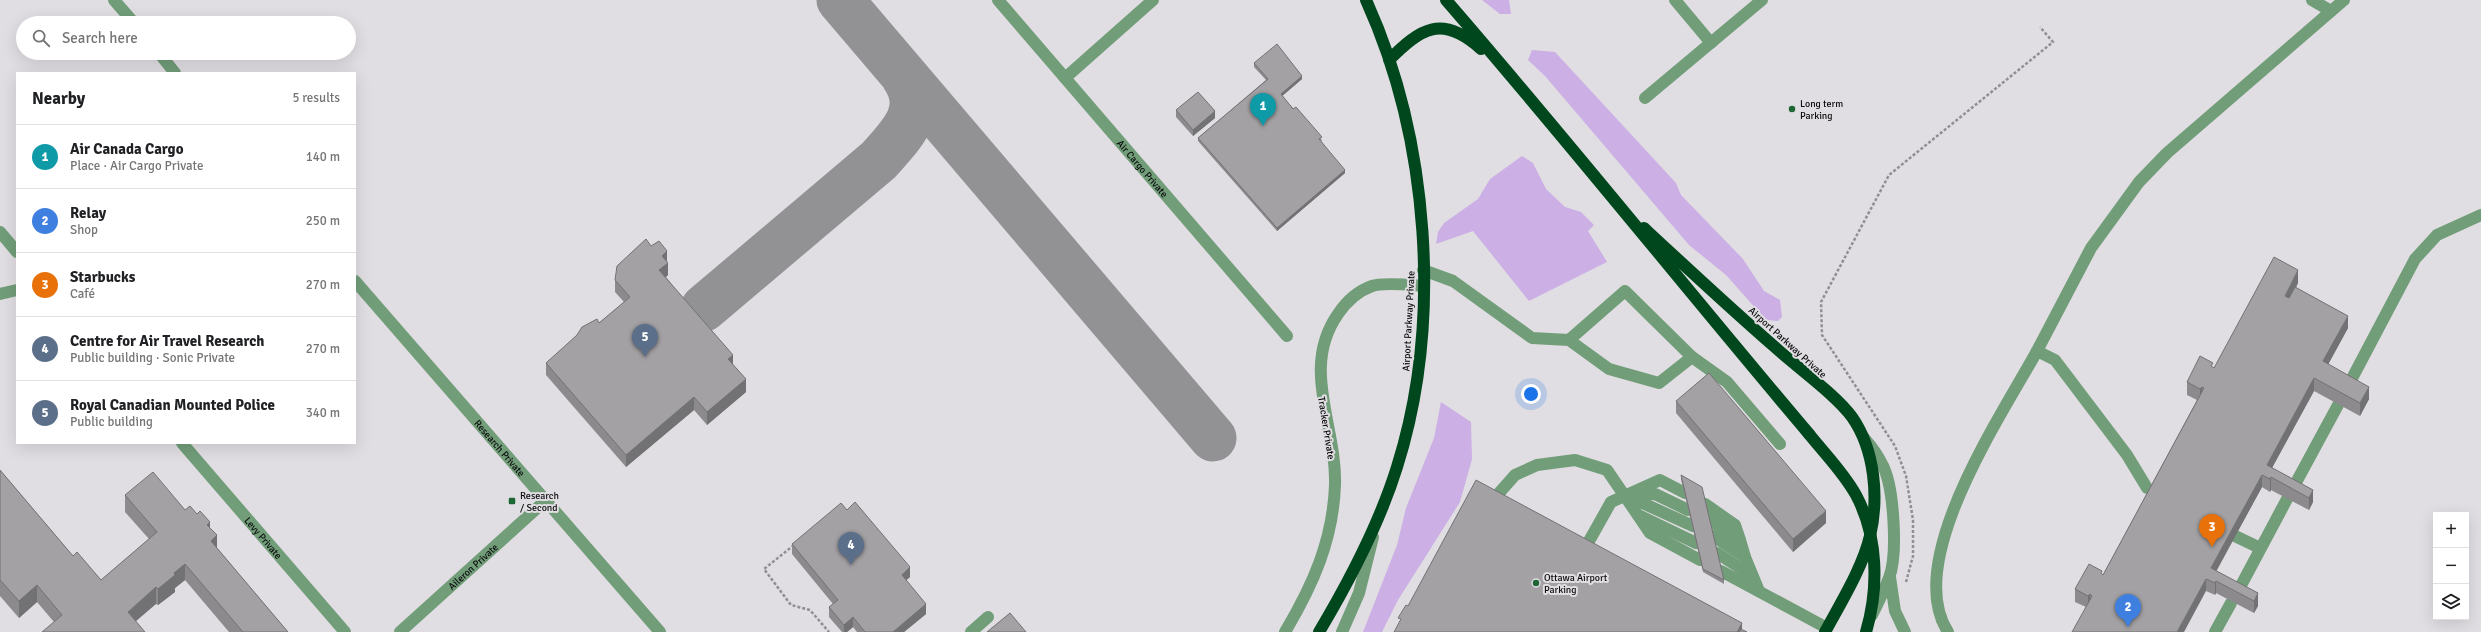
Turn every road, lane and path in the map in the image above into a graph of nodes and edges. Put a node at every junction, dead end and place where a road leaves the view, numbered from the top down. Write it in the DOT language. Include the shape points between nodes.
graph roads {
  1 [pos="114,0"];
  2 [pos="998,0"];
  3 [pos="1153,0"];
  4 [pos="1366,0"];
  5 [pos="1446,0"];
  6 [pos="1675,0"];
  7 [pos="1762,0"];
  8 [pos="2312,0"];
  9 [pos="2344,0"];
  10 [pos="2331,11"];
  11 [pos="128,16"];
  12 [pos="2040,27"];
  13 [pos="1711,43"];
  14 [pos="165,60"];
  15 [pos="1389,60"];
  16 [pos="174,72"];
  17 [pos="1511,75"];
  18 [pos="1065,78"];
  19 [pos="1645,98"];
  20 [pos="1616,201"];
  21 [pos="2481,215"];
  22 [pos="0,232"];
  23 [pos="16,251"];
  24 [pos="1423,270"];
  25 [pos="356,282"];
  26 [pos="1423,286"];
  27 [pos="16,290"];
  28 [pos="0,294"];
  29 [pos="1287,336"];
  30 [pos="1569,340"];
  31 [pos="2037,351"];
  32 [pos="1692,357"];
  33 [pos="2348,386"];
  34 [pos="2338,405"];
  35 [pos="1864,438"];
  36 [pos="183,444"];
  37 [pos="1780,444"];
  38 [pos="2147,488"];
  39 [pos="1685,493"];
  40 [pos="1627,496"];
  41 [pos="546,500"];
  42 [pos="1492,500"];
  43 [pos="1706,504"];
  44 [pos="1688,510"];
  45 [pos="1640,516"];
  46 [pos="1709,520"];
  47 [pos="1376,524"];
  48 [pos="1692,526"];
  49 [pos="1713,536"];
  50 [pos="2235,536"];
  51 [pos="799,540"];
  52 [pos="1740,540"];
  53 [pos="1696,543"];
  54 [pos="2260,548"];
  55 [pos="1584,550"];
  56 [pos="1717,553"];
  57 [pos="1745,557"];
  58 [pos="1700,560"];
  59 [pos="1721,571"];
  60 [pos="1751,575"];
  61 [pos="1890,577"];
  62 [pos="1906,584"];
  63 [pos="1759,590"];
  64 [pos="988,617"];
  65 [pos="1826,630"];
  66 [pos="345,632"];
  67 [pos="400,632"];
  68 [pos="660,632"];
  69 [pos="829,632"];
  70 [pos="971,632"];
  71 [pos="1285,632"];
  72 [pos="1320,632"];
  73 [pos="1342,632"];
  74 [pos="1864,632"];
  75 [pos="1905,632"];
  76 [pos="1948,632"];
  77 [pos="2215,632"];
  1 -- 11 [label="street"];
  2 -- 18 [label="street, Air Cargo Private"];
  3 -- 18 [label="street"];
  4 -- 15 [label="highway, Airport Parkway Private"];
  5 -- 17 [label="highway, Airport Parkway Private"];
  6 -- 13 [label="street"];
  7 -- 13 [label="street"];
  8 -- 10 [label="street"];
  9 -- 10 [label="street"];
  10 -- 31 [label="street" via="2167,153 2139,182 2091,248"];
  12 -- 62 [label="path" via="2053,42 1889,175 1821,302 1822,335 1895,446 1906,476 1913,520 1913,556"];
  13 -- 19 [label="street"];
  14 -- 16 [label="street"];
  15 -- 17 [label="highway" via="1409,39 1420,32 1432,28 1445,29 1474,42"];
  15 -- 24 [label="highway, Airport Parkway Private" via="1412,154 1421,215"];
  17 -- 20 [label="highway, Airport Parkway Private"];
  18 -- 29 [label="street, Air Cargo Private"];
  20 -- 35 [label="highway, Airport Parkway Private" via="1770,343 1839,402 1852,417"];
  20 -- 74 [label="highway, Airport Parkway Private, bridge" via="1665,264 1843,475 1856,495 1872,544 1874,569 1871,616"];
  21 -- 33 [label="street" via="2437,235 2415,259"];
  22 -- 23 [label="street"];
  24 -- 26 [label="highway, Airport Parkway Private"];
  24 -- 30 [label="street" via="1453,281 1532,338"];
  25 -- 41 [label="street, Research Private"];
  26 -- 47 [label="highway, Airport Parkway Private" via="1420,355 1412,411 1397,467"];
  26 -- 71 [label="street, Tracker Private" via="1373,285 1349,300 1330,324 1320,356 1319,372 1330,434 1335,483 1333,511 1329,532 1308,592"];
  27 -- 28 [label="street"];
  30 -- 32 [label="street" via="1609,369 1659,383"];
  30 -- 32 [label="street" via="1625,291"];
  31 -- 38 [label="street" via="2055,360 2127,455"];
  31 -- 76 [label="street" via="1963,485 1938,555 1934,582 1937,604"];
  32 -- 37 [label="street" via="1727,382"];
  34 -- 54 [label="street"];
  35 -- 61 [label="street" via="1876,451 1884,467 1890,492 1893,525"];
  35 -- 65 [label="highway, Airport Parkway Private" via="1874,488 1870,538"];
  36 -- 66 [label="street, Levy Private"];
  39 -- 40 [label="street" via="1660,480"];
  40 -- 42 [label="street" via="1607,470 1575,460 1537,465 1522,471"];
  40 -- 44 [label="street" via="1655,494"];
  40 -- 45 [label="street"];
  40 -- 48 [label="street"];
  40 -- 55 [label="street" via="1610,502"];
  41 -- 67 [label="street, Aileron Private"];
  41 -- 68 [label="street, Research Private"];
  43 -- 52 [label="street" via="1735,525"];
  45 -- 53 [label="street"];
  45 -- 58 [label="street" via="1650,533"];
  46 -- 52 [label="street"];
  47 -- 72 [label="highway, Airport Parkway Private" via="1348,583"];
  47 -- 73 [label="street" via="1359,593"];
  49 -- 57 [label="street"];
  50 -- 54 [label="street"];
  51 -- 69 [label="path" via="764,570 791,605 810,610"];
  52 -- 57 [label="street"];
  54 -- 77 [label="street"];
  56 -- 60 [label="street"];
  57 -- 60 [label="street"];
  59 -- 63 [label="street"];
  60 -- 63 [label="street"];
  61 -- 74 [label="street"];
  61 -- 75 [label="street" via="1895,611"];
  63 -- 65 [label="street"];
  64 -- 70 [label="street"];
}
